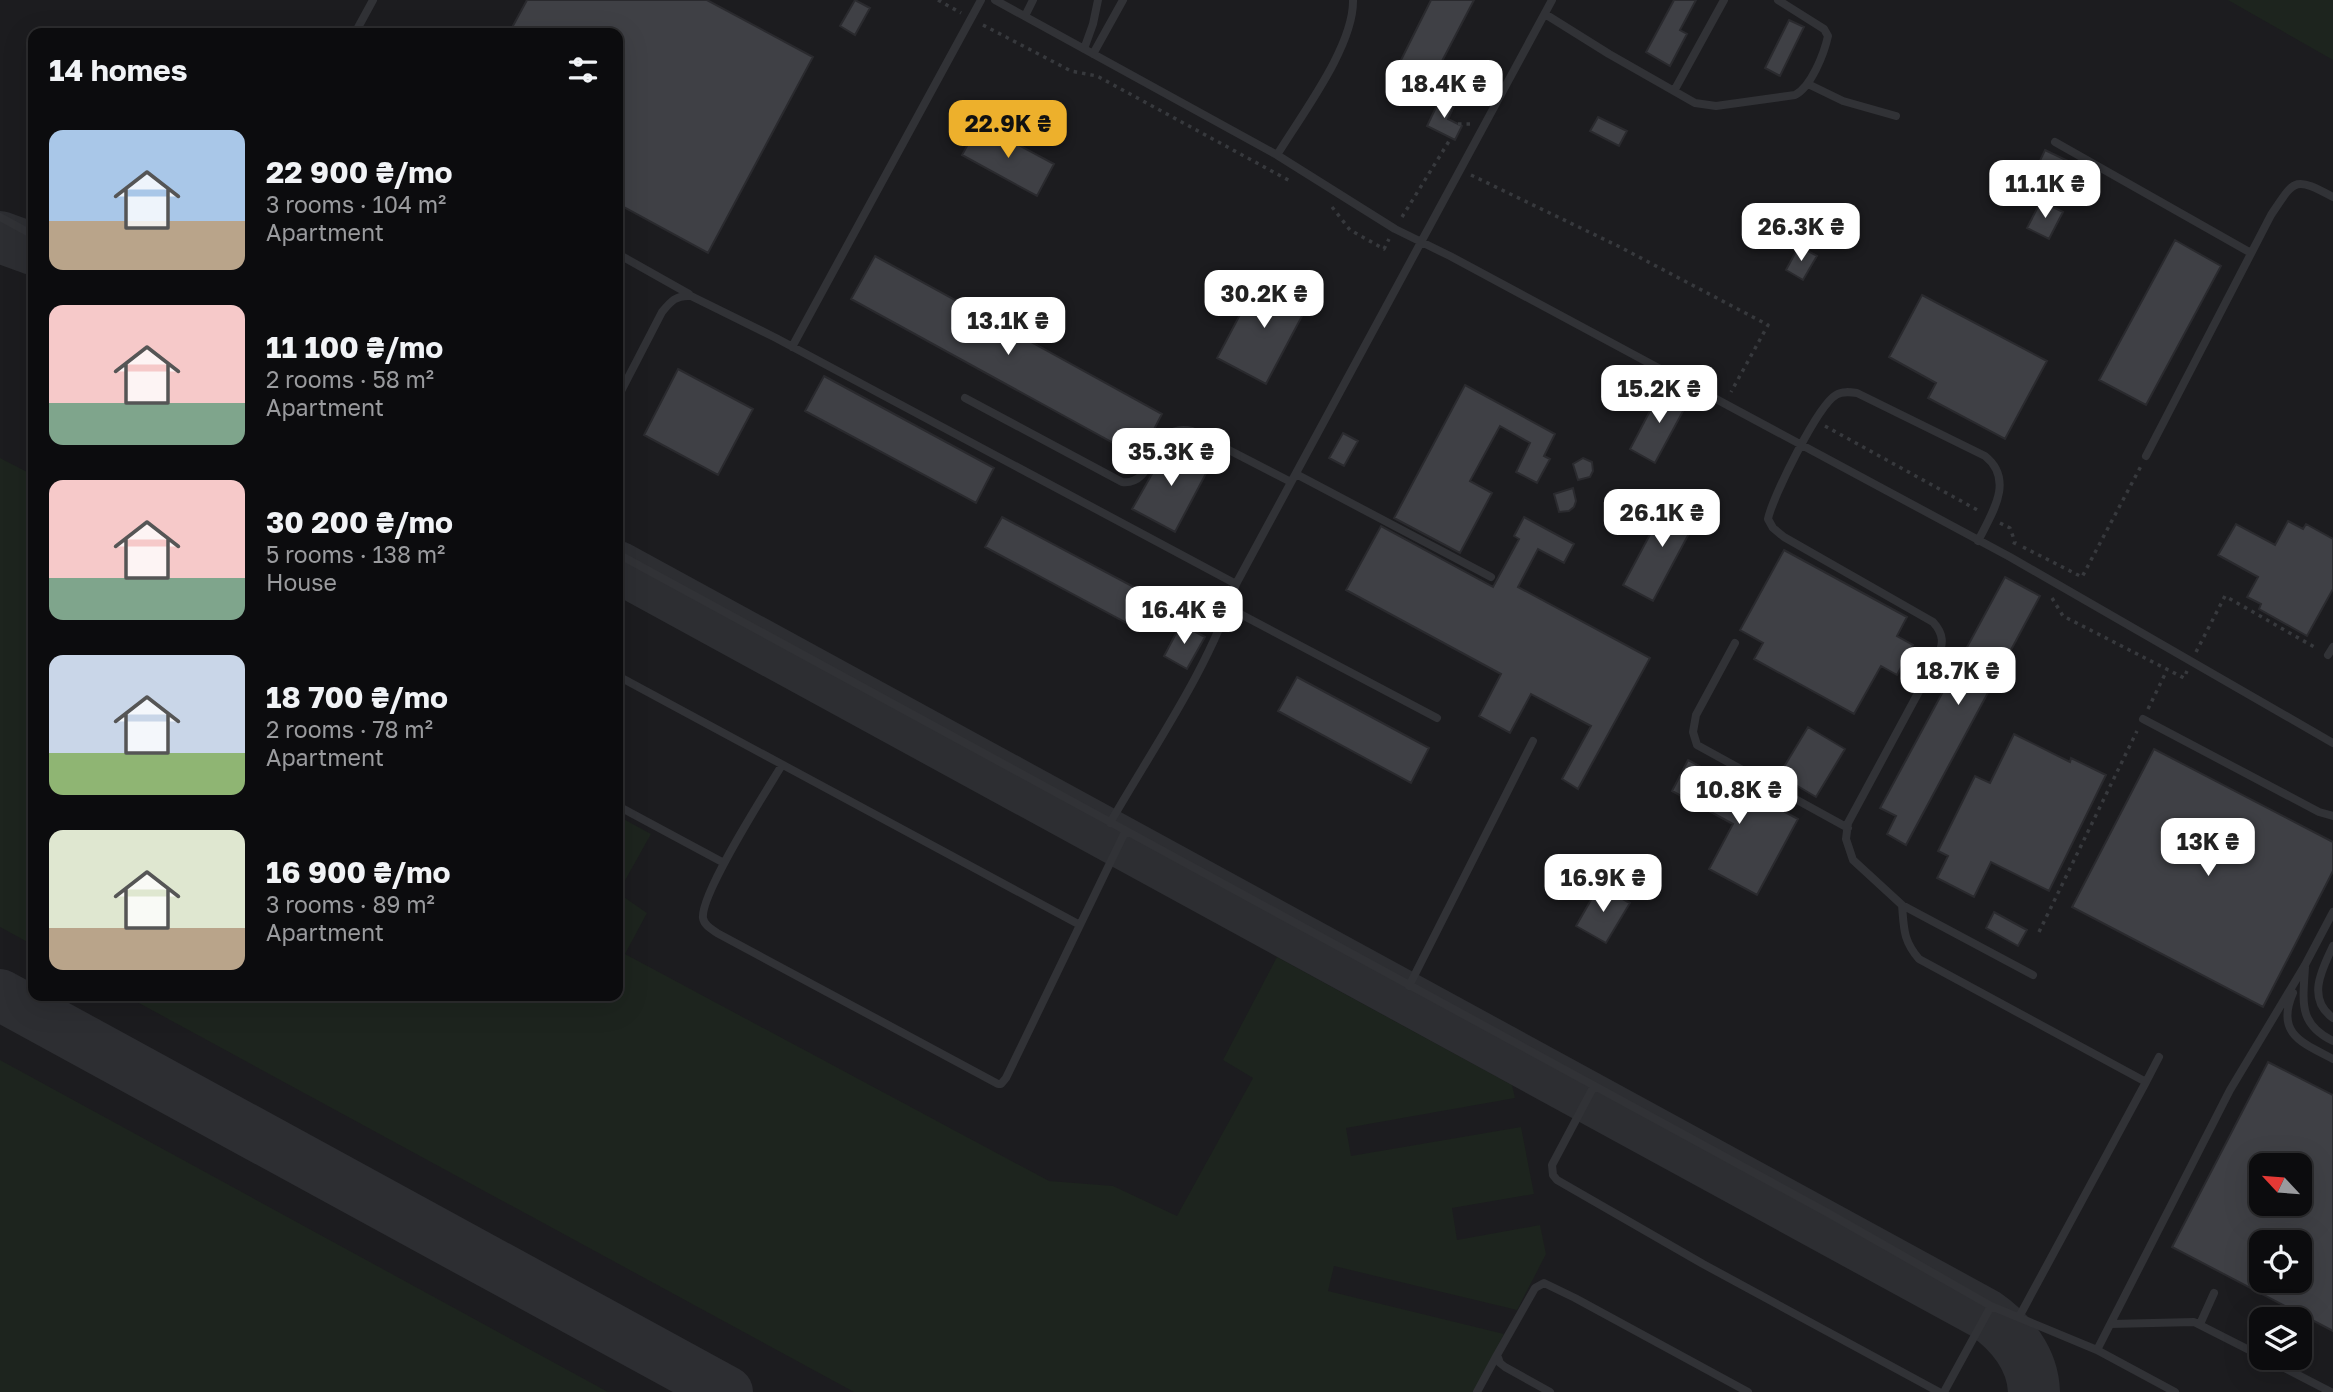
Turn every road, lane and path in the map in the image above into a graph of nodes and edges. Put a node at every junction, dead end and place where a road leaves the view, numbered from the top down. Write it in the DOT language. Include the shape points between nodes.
graph roads {
  1 [pos="373,0"];
  2 [pos="938,0"];
  3 [pos="981,0"];
  4 [pos="995,0"];
  5 [pos="1033,0"];
  6 [pos="1098,0"];
  7 [pos="1123,0"];
  8 [pos="1353,0"];
  9 [pos="1552,0"];
  10 [pos="1724,0"];
  11 [pos="1778,0"];
  12 [pos="1545,13"];
  13 [pos="1025,16"];
  14 [pos="971,19"];
  15 [pos="358,28"];
  16 [pos="1084,48"];
  17 [pos="1093,54"];
  18 [pos="1808,84"];
  19 [pos="1674,91"];
  20 [pos="1896,116"];
  21 [pos="1458,124"];
  22 [pos="1471,124"];
  23 [pos="1451,138"];
  24 [pos="2055,142"];
  25 [pos="1278,155"];
  26 [pos="1437,159"];
  27 [pos="1460,170"];
  28 [pos="1296,185"];
  29 [pos="2333,197"];
  30 [pos="1329,203"];
  31 [pos="0,217"];
  32 [pos="1395,229"];
  33 [pos="28,232"];
  34 [pos="1421,242"];
  35 [pos="2251,253"];
  36 [pos="623,257"];
  37 [pos="691,296"];
  38 [pos="792,347"];
  39 [pos="623,387"];
  40 [pos="965,398"];
  41 [pos="1724,403"];
  42 [pos="1815,421"];
  43 [pos="1801,446"];
  44 [pos="2146,456"];
  45 [pos="1296,474"];
  46 [pos="1292,482"];
  47 [pos="1989,517"];
  48 [pos="1978,541"];
  49 [pos="2015,542"];
  50 [pos="623,557"];
  51 [pos="2010,557"];
  52 [pos="1491,577"];
  53 [pos="1237,584"];
  54 [pos="2043,593"];
  55 [pos="1229,608"];
  56 [pos="1735,643"];
  57 [pos="2331,651"];
  58 [pos="2191,662"];
  59 [pos="2167,670"];
  60 [pos="623,679"];
  61 [pos="1437,718"];
  62 [pos="2143,719"];
  63 [pos="1533,741"];
  64 [pos="2333,743"];
  65 [pos="782,765"];
  66 [pos="623,809"];
  67 [pos="2333,816"];
  68 [pos="1110,823"];
  69 [pos="1848,828"];
  70 [pos="1125,832"];
  71 [pos="724,863"];
  72 [pos="1902,905"];
  73 [pos="2333,912"];
  74 [pos="1080,925"];
  75 [pos="2039,932"];
  76 [pos="2333,946"];
  77 [pos="2305,965"];
  78 [pos="2033,975"];
  79 [pos="1409,986"];
  80 [pos="2333,1018"];
  81 [pos="2333,1041"];
  82 [pos="2159,1057"];
  83 [pos="2333,1059"];
  84 [pos="2146,1082"];
  85 [pos="1594,1086"];
  86 [pos="2214,1293"];
  87 [pos="1991,1306"];
  88 [pos="2020,1317"];
  89 [pos="2111,1324"];
  90 [pos="2200,1324"];
  91 [pos="2097,1349"];
  92 [pos="2249,1350"];
  93 [pos="1497,1356"];
  94 [pos="2288,1370"];
  95 [pos="2160,1389"];
  96 [pos="1477,1392"];
  97 [pos="1550,1392"];
  98 [pos="1748,1392"];
  99 [pos="1938,1392"];
  100 [pos="1944,1392"];
  101 [pos="2175,1392"];
  102 [pos="2331,1392"];
  1 -- 15 [label="lane"];
  2 -- 14 [label="path"];
  3 -- 14 [label="lane"];
  4 -- 13 [label="lane"];
  5 -- 13 [label="lane"];
  6 -- 16 [label="lane"];
  7 -- 17 [label="lane"];
  8 -- 25 [label="lane" via="1350,30 1337,58"];
  9 -- 12 [label="lane"];
  10 -- 19 [label="lane"];
  11 -- 18 [label="lane" via="1828,36"];
  12 -- 19 [label="lane"];
  12 -- 27 [label="lane"];
  13 -- 16 [label="lane"];
  14 -- 28 [label="path" via="1071,71 1097,76"];
  14 -- 38 [label="lane"];
  16 -- 17 [label="lane"];
  17 -- 25 [label="lane"];
  18 -- 19 [label="lane" via="1795,95 1716,106 1695,103"];
  18 -- 20 [label="lane" via="1843,101"];
  21 -- 22 [label="path"];
  23 -- 26 [label="path"];
  24 -- 35 [label="lane"];
  25 -- 32 [label="lane"];
  26 -- 27 [label="path"];
  26 -- 32 [label="path"];
  27 -- 34 [label="lane"];
  27 -- 41 [label="path" via="1768,325"];
  29 -- 35 [label="lane" via="2304,182 2296,183 2287,190"];
  30 -- 32 [label="path" via="1350,230 1384,249"];
  31 -- 33 [label="lane"];
  32 -- 34 [label="lane"];
  34 -- 41 [label="lane"];
  34 -- 45 [label="lane"];
  35 -- 44 [label="lane"];
  36 -- 37 [label="lane"];
  37 -- 38 [label="lane"];
  37 -- 39 [label="lane" via="671,300 662,312"];
  38 -- 53 [label="lane"];
  40 -- 46 [label="lane" via="1122,482 1139,478 1165,436 1181,430 1192,431"];
  41 -- 43 [label="lane"];
  42 -- 43 [label="lane"];
  42 -- 47 [label="path"];
  42 -- 47 [label="lane" via="1838,394 1857,393 1986,456 1999,470 2001,481"];
  43 -- 48 [label="lane"];
  43 -- 69 [label="lane" via="1770,511 1773,528 1933,622 1943,646"];
  44 -- 49 [label="path" via="2082,577"];
  45 -- 46 [label="lane"];
  45 -- 52 [label="lane"];
  46 -- 53 [label="lane"];
  47 -- 48 [label="lane"];
  47 -- 49 [label="path" via="2010,528"];
  48 -- 51 [label="lane"];
  49 -- 51 [label="path"];
  50 -- 68 [label="lane"];
  51 -- 58 [label="lane"];
  53 -- 55 [label="lane"];
  54 -- 59 [label="path" via="2053,599 2063,616"];
  55 -- 61 [label="lane"];
  55 -- 68 [label="lane"];
  56 -- 69 [label="lane" via="1696,715 1693,732 1697,745"];
  57 -- 58 [label="path" via="2225,596"];
  58 -- 59 [label="path" via="2184,678"];
  58 -- 64 [label="lane"];
  59 -- 62 [label="path"];
  60 -- 65 [label="lane"];
  62 -- 67 [label="lane"];
  62 -- 75 [label="path"];
  63 -- 79 [label="lane"];
  65 -- 71 [label="lane"];
  65 -- 74 [label="lane"];
  66 -- 71 [label="lane"];
  68 -- 70 [label="lane"];
  69 -- 72 [label="lane" via="1846,839 1853,860"];
  70 -- 74 [label="lane"];
  70 -- 79 [label="lane"];
  71 -- 74 [label="lane" via="706,901 703,915 708,927 998,1084 1006,1078"];
  72 -- 78 [label="lane"];
  72 -- 84 [label="lane" via="1904,934 1919,959"];
  73 -- 77 [label="lane"];
  76 -- 80 [label="lane" via="2320,974 2318,992 2319,1002"];
  77 -- 81 [label="lane" via="2306,1017"];
  77 -- 83 [label="lane" via="2289,1002 2288,1026 2301,1041"];
  77 -- 89 [label="lane" via="2230,1090"];
  79 -- 85 [label="lane"];
  82 -- 84 [label="lane"];
  84 -- 88 [label="lane"];
  85 -- 87 [label="lane"];
  85 -- 99 [label="lane" via="1552,1165 1557,1180"];
  86 -- 90 [label="lane"];
  87 -- 88 [label="lane"];
  87 -- 100 [label="lane"];
  88 -- 91 [label="lane"];
  89 -- 90 [label="lane"];
  89 -- 91 [label="lane"];
  90 -- 92 [label="lane"];
  91 -- 95 [label="lane"];
  93 -- 96 [label="lane"];
  93 -- 97 [label="lane" via="1505,1367"];
  93 -- 98 [label="lane" via="1535,1287 1544,1283"];
  94 -- 102 [label="lane"];
  95 -- 101 [label="lane"];
}
